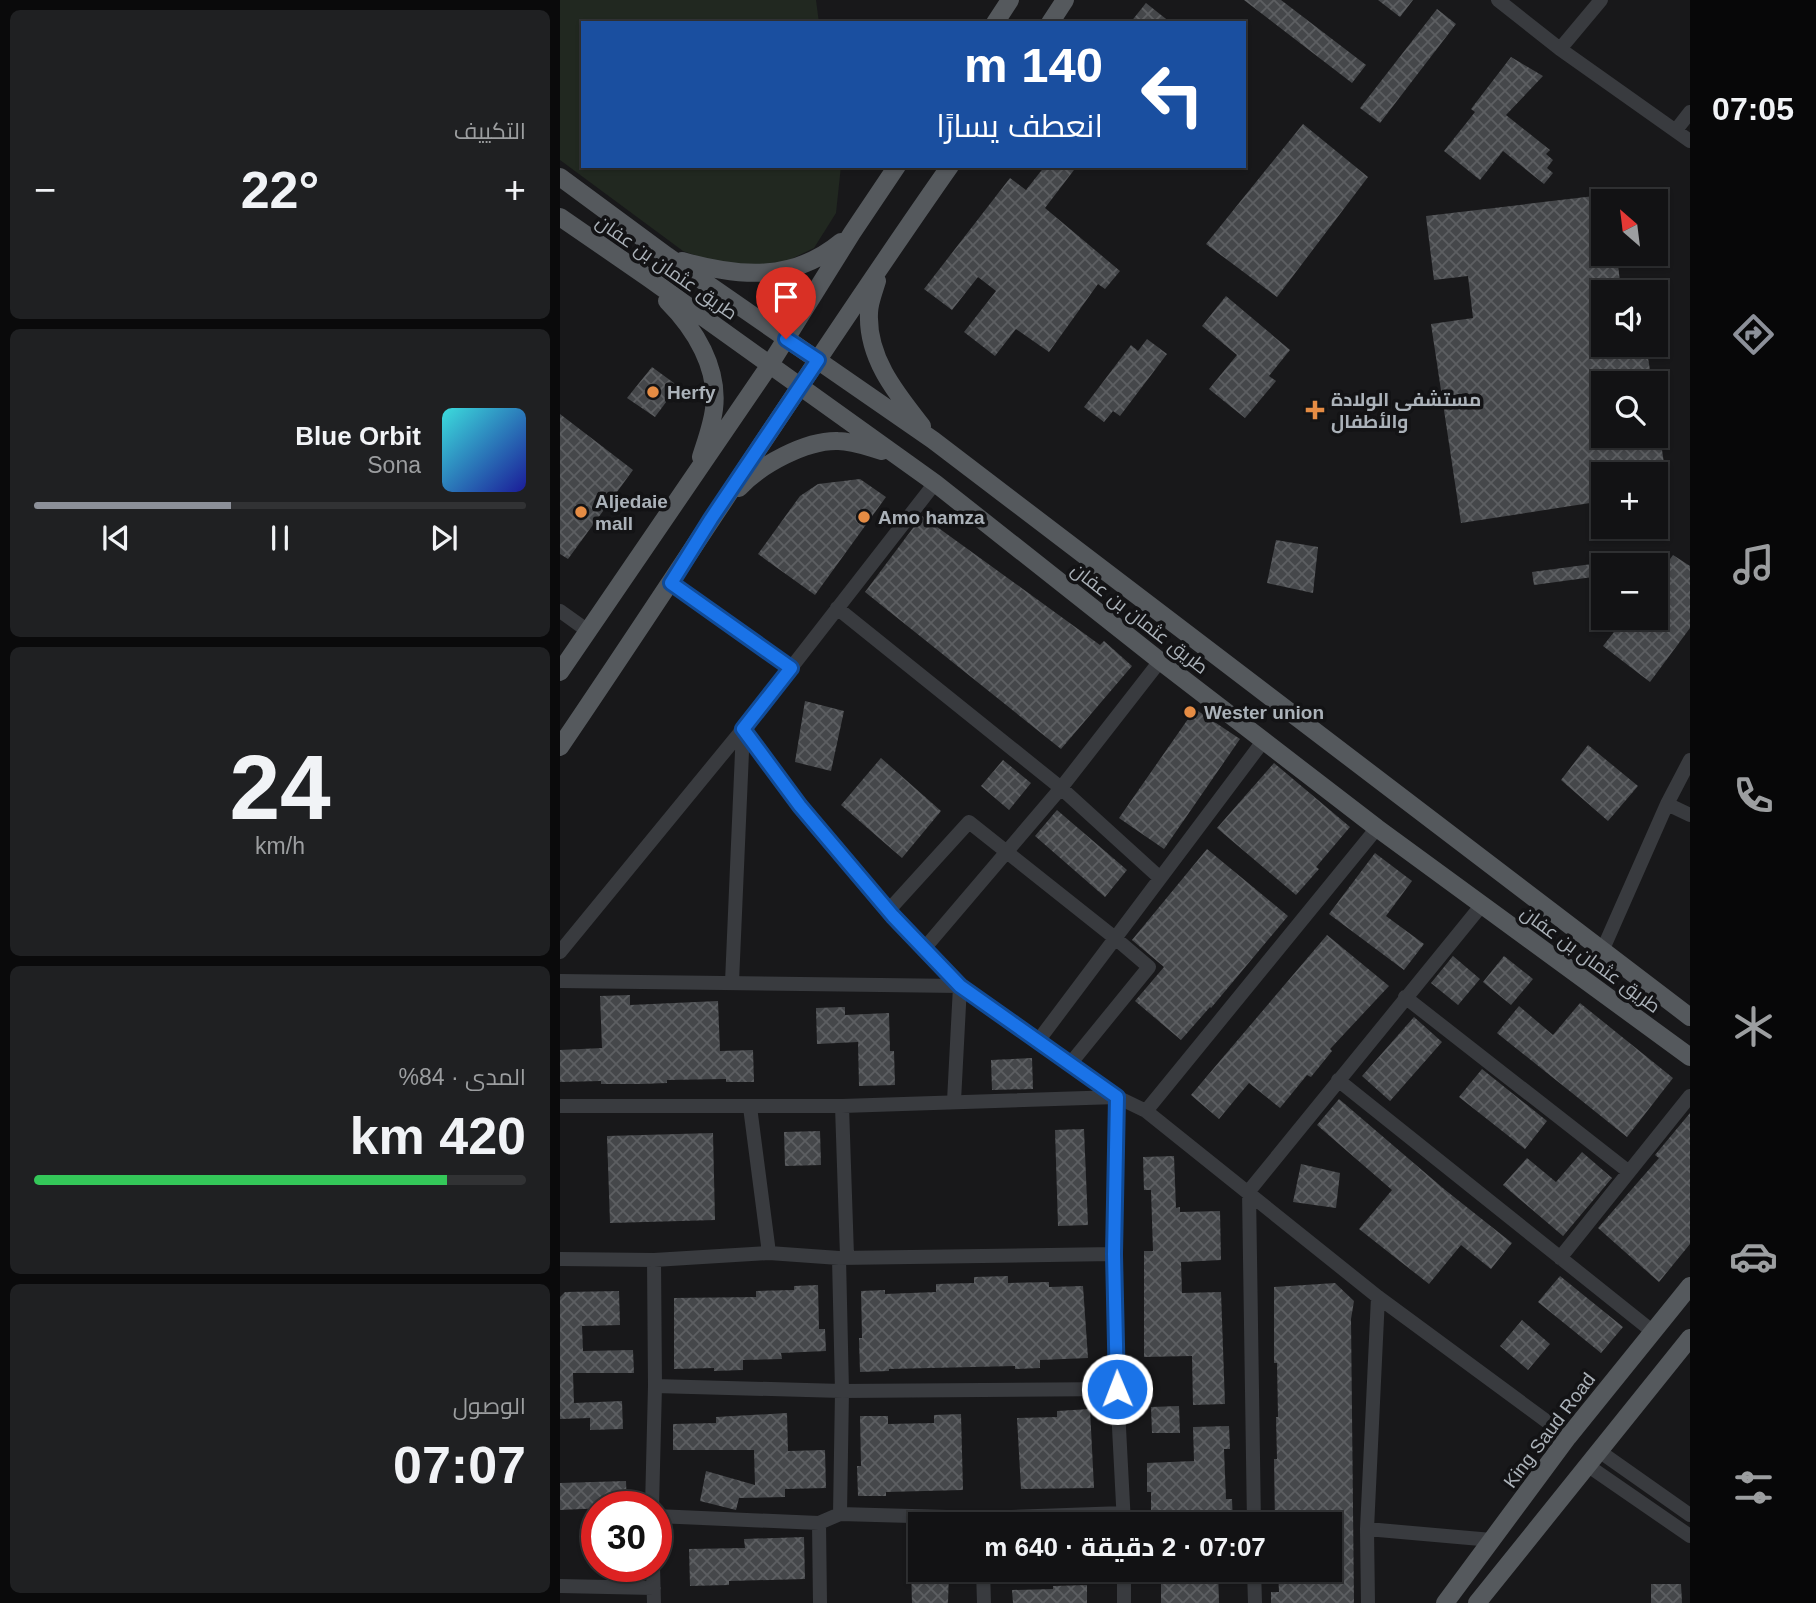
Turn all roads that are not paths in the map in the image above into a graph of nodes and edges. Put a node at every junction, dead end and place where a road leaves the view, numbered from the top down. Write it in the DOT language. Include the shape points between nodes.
graph roads {
  1 [pos="1010,0"];
  2 [pos="1065,0"];
  3 [pos="1498,0"];
  4 [pos="1601,0"];
  5 [pos="996,21"];
  6 [pos="1051,21"];
  7 [pos="1560,49"];
  8 [pos="1690,112"];
  9 [pos="1676,130"];
  10 [pos="1690,141"];
  11 [pos="896,168"];
  12 [pos="949,168"];
  13 [pos="560,177"];
  14 [pos="560,217"];
  15 [pos="852,233"];
  16 [pos="892,248"];
  17 [pos="667,256"];
  18 [pos="650,279"];
  19 [pos="786,339"];
  20 [pos="818,360"];
  21 [pos="769,366"];
  22 [pos="799,386"];
  23 [pos="933,440"];
  24 [pos="898,456"];
  25 [pos="696,474"];
  26 [pos="935,483"];
  27 [pos="711,519"];
  28 [pos="671,583"];
  29 [pos="837,608"];
  30 [pos="560,611"];
  31 [pos="588,631"];
  32 [pos="1160,662"];
  33 [pos="791,668"];
  34 [pos="560,672"];
  35 [pos="743,729"];
  36 [pos="1264,740"];
  37 [pos="560,747"];
  38 [pos="1690,760"];
  39 [pos="1061,789"];
  40 [pos="1667,804"];
  41 [pos="1690,815"];
  42 [pos="1377,828"];
  43 [pos="1007,851"];
  44 [pos="1160,878"];
  45 [pos="1481,906"];
  46 [pos="888,911"];
  47 [pos="1115,938"];
  48 [pos="1603,949"];
  49 [pos="923,950"];
  50 [pos="560,952"];
  51 [pos="560,981"];
  52 [pos="732,982"];
  53 [pos="960,986"];
  54 [pos="1405,997"];
  55 [pos="1690,1017"];
  56 [pos="1038,1041"];
  57 [pos="1690,1056"];
  58 [pos="1070,1064"];
  59 [pos="1338,1080"];
  60 [pos="1690,1096"];
  61 [pos="1117,1097"];
  62 [pos="954,1101"];
  63 [pos="560,1106"];
  64 [pos="842,1106"];
  65 [pos="750,1107"];
  66 [pos="1146,1111"];
  67 [pos="1629,1172"];
  68 [pos="1249,1191"];
  69 [pos="769,1253"];
  70 [pos="1114,1254"];
  71 [pos="843,1257"];
  72 [pos="1560,1258"];
  73 [pos="560,1259"];
  74 [pos="654,1260"];
  75 [pos="1690,1286"];
  76 [pos="1378,1297"];
  77 [pos="1652,1331"];
  78 [pos="1690,1338"];
  79 [pos="655,1386"];
  80 [pos="1117,1389"];
  81 [pos="842,1391"];
  82 [pos="1568,1437"];
  83 [pos="1599,1451"];
  84 [pos="1587,1465"];
  85 [pos="652,1491"];
  86 [pos="1124,1512"];
  87 [pos="1254,1512"];
  88 [pos="840,1514"];
  89 [pos="1690,1515"];
  90 [pos="672,1517"];
  91 [pos="908,1517"];
  92 [pos="819,1523"];
  93 [pos="1367,1529"];
  94 [pos="1690,1536"];
  95 [pos="1492,1539"];
  96 [pos="654,1582"];
  97 [pos="983,1582"];
  98 [pos="1124,1582"];
  99 [pos="1254,1582"];
  100 [pos="560,1586"];
  101 [pos="654,1588"];
  102 [pos="654,1603"];
  103 [pos="820,1603"];
  104 [pos="984,1603"];
  105 [pos="1124,1603"];
  106 [pos="1255,1603"];
  107 [pos="1368,1603"];
  108 [pos="1445,1603"];
  109 [pos="1477,1603"];
  1 -- 5 [label="main road"];
  2 -- 6 [label="main road"];
  3 -- 7 [label="street"];
  4 -- 7 [label="street"];
  7 -- 9 [label="street"];
  8 -- 9 [label="street"];
  9 -- 10 [label="street"];
  11 -- 15 [label="main road"];
  12 -- 16 [label="main road"];
  13 -- 17 [label="main road, طريق عثمان بن عفان"];
  14 -- 18 [label="main road, طريق عثمان بن عفان"];
  15 -- 17 [label="main road" via="828,253 792,268 758,275 717,271"];
  15 -- 19 [label="main road"];
  16 -- 20 [label="main road"];
  16 -- 23 [label="main road" via="869,308 873,350 894,390"];
  17 -- 19 [label="main road, طريق عثمان بن عفان"];
  18 -- 21 [label="main road, طريق عثمان بن عفان"];
  18 -- 25 [label="main road" via="696,335 708,360 715,407"];
  19 -- 20 [label="main road, طريق عثمان بن عفان"];
  19 -- 21 [label="main road"];
  20 -- 22 [label="main road"];
  20 -- 23 [label="main road, طريق عثمان بن عفان"];
  21 -- 22 [label="main road, طريق عثمان بن عفان"];
  21 -- 25 [label="main road"];
  22 -- 24 [label="main road, طريق عثمان بن عفان"];
  22 -- 27 [label="main road"];
  23 -- 48 [label="main road, طريق عثمان بن عفان"];
  24 -- 26 [label="main road, طريق عثمان بن عفان"];
  24 -- 27 [label="main road" via="837,440 800,447 746,480"];
  25 -- 31 [label="main road"];
  26 -- 29 [label="street"];
  26 -- 32 [label="main road, طريق عثمان بن عفان"];
  27 -- 28 [label="main road"];
  28 -- 33 [label="street"];
  28 -- 37 [label="main road"];
  29 -- 33 [label="street"];
  29 -- 39 [label="street"];
  30 -- 31 [label="street"];
  31 -- 34 [label="main road"];
  32 -- 36 [label="main road, طريق عثمان بن عفان"];
  32 -- 39 [label="street"];
  33 -- 35 [label="street"];
  35 -- 46 [label="street"];
  35 -- 50 [label="street"];
  35 -- 52 [label="street"];
  36 -- 42 [label="main road, طريق عثمان بن عفان"];
  36 -- 44 [label="street"];
  38 -- 40 [label="street"];
  39 -- 43 [label="street"];
  39 -- 44 [label="street"];
  40 -- 41 [label="street"];
  40 -- 48 [label="street"];
  42 -- 45 [label="main road, طريق عثمان بن عفان"];
  42 -- 66 [label="street"];
  43 -- 46 [label="street" via="969,822"];
  43 -- 47 [label="street"];
  43 -- 49 [label="street"];
  44 -- 47 [label="street"];
  45 -- 54 [label="street"];
  45 -- 57 [label="main road, طريق عثمان بن عفان"];
  46 -- 49 [label="street"];
  47 -- 56 [label="street"];
  47 -- 58 [label="street" via="1149,967"];
  48 -- 55 [label="main road, طريق عثمان بن عفان"];
  49 -- 53 [label="street"];
  51 -- 52 [label="street"];
  52 -- 53 [label="street"];
  53 -- 56 [label="street"];
  53 -- 62 [label="street"];
  54 -- 59 [label="street"];
  54 -- 67 [label="street"];
  56 -- 58 [label="street"];
  58 -- 61 [label="street"];
  59 -- 68 [label="street"];
  59 -- 72 [label="street"];
  60 -- 67 [label="street"];
  61 -- 62 [label="street"];
  61 -- 66 [label="street"];
  61 -- 70 [label="street"];
  62 -- 64 [label="street"];
  63 -- 65 [label="street"];
  64 -- 65 [label="street"];
  64 -- 71 [label="street"];
  65 -- 69 [label="street"];
  66 -- 68 [label="street"];
  67 -- 72 [label="street"];
  68 -- 76 [label="street"];
  68 -- 87 [label="street"];
  69 -- 71 [label="street"];
  69 -- 74 [label="street"];
  70 -- 71 [label="street"];
  70 -- 80 [label="street"];
  71 -- 81 [label="street"];
  72 -- 77 [label="street"];
  73 -- 74 [label="street"];
  74 -- 79 [label="street"];
  75 -- 77 [label="main road, King Saud Road"];
  76 -- 82 [label="street"];
  76 -- 93 [label="street"];
  77 -- 82 [label="main road, King Saud Road"];
  78 -- 83 [label="main road"];
  79 -- 81 [label="street"];
  79 -- 85 [label="street"];
  80 -- 81 [label="street"];
  80 -- 86 [label="street"];
  81 -- 88 [label="street"];
  82 -- 95 [label="main road, King Saud Road"];
  83 -- 84 [label="main road"];
  83 -- 89 [label="street"];
  84 -- 94 [label="street"];
  84 -- 109 [label="main road"];
  88 -- 91 [label="street"];
  88 -- 92 [label="street"];
  90 -- 92 [label="street"];
  92 -- 103 [label="street"];
  93 -- 95 [label="street"];
  93 -- 107 [label="street"];
  95 -- 108 [label="main road, King Saud Road"];
  96 -- 101 [label="street"];
  97 -- 104 [label="street"];
  98 -- 105 [label="street"];
  99 -- 106 [label="street"];
  100 -- 101 [label="street"];
  101 -- 102 [label="street"];
}
